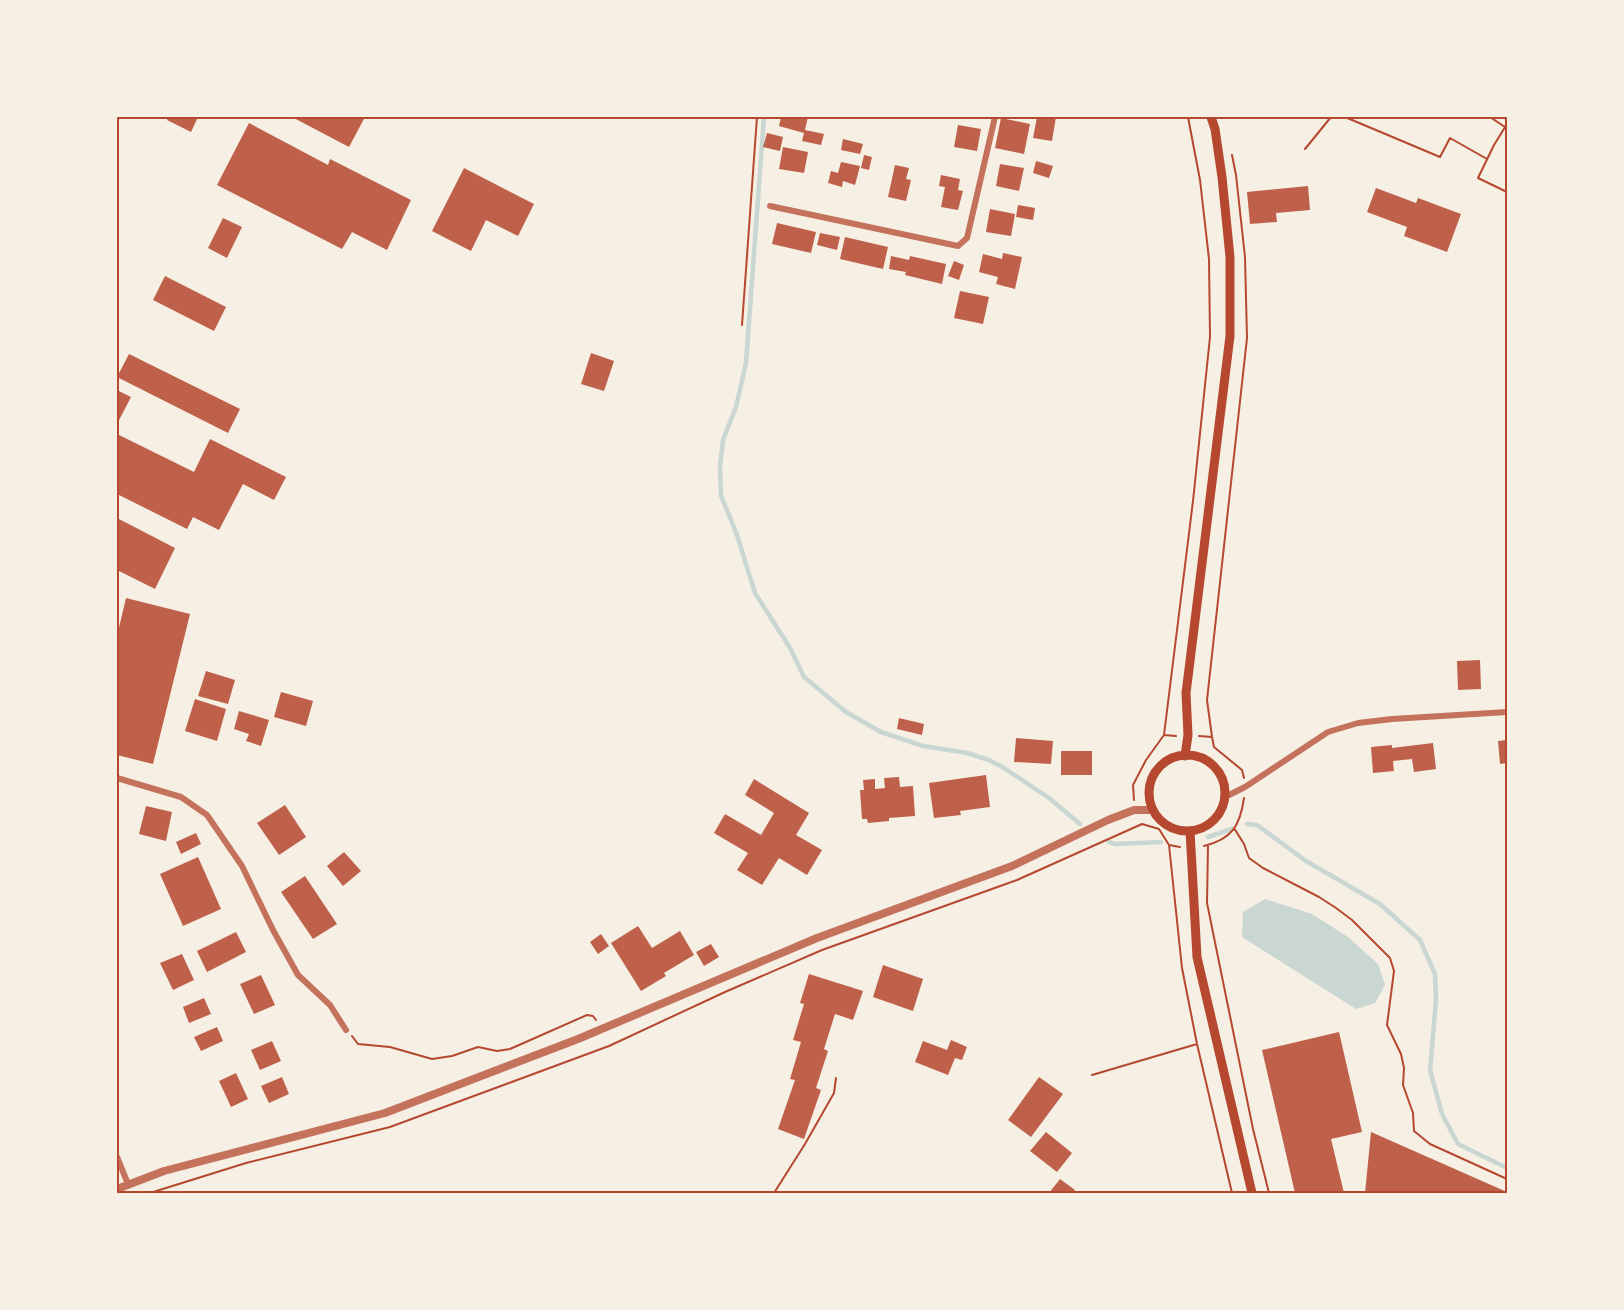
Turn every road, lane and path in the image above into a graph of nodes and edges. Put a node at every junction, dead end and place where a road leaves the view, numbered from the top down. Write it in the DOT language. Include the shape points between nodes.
graph roads {
  1 [pos="757,117"];
  2 [pos="995,117"];
  3 [pos="1188,117"];
  4 [pos="1211,117"];
  5 [pos="1331,117"];
  6 [pos="1345,117"];
  7 [pos="1490,117"];
  8 [pos="1506,126"];
  9 [pos="1305,149"];
  10 [pos="1232,154"];
  11 [pos="1487,159"];
  12 [pos="1507,192"];
  13 [pos="770,206"];
  14 [pos="742,325"];
  15 [pos="1507,712"];
  16 [pos="1185,756"];
  17 [pos="117,778"];
  18 [pos="1245,787"];
  19 [pos="1225,797"];
  20 [pos="1134,810"];
  21 [pos="1153,810"];
  22 [pos="1142,824"];
  23 [pos="1234,828"];
  24 [pos="1190,831"];
  25 [pos="602,1029"];
  26 [pos="346,1030"];
  27 [pos="1197,1044"];
  28 [pos="1092,1075"];
  29 [pos="836,1078"];
  30 [pos="117,1157"];
  31 [pos="1507,1179"];
  32 [pos="128,1184"];
  33 [pos="117,1189"];
  34 [pos="774,1193"];
  35 [pos="1232,1193"];
  36 [pos="1252,1193"];
  37 [pos="1269,1193"];
  1 -- 14 [label="path"];
  2 -- 13 [label="street" via="967,238 958,246"];
  3 -- 20 [label="path" via="1209,259 1210,337 1166,726 1133,785"];
  4 -- 16 [label="main road" via="1230,257 1230,336 1186,693"];
  5 -- 9 [label="path"];
  6 -- 11 [label="path" via="1440,157 1450,138"];
  7 -- 8 [label="path"];
  8 -- 11 [label="path"];
  10 -- 18 [label="path" via="1245,257 1247,338 1207,700 1214,747 1242,770"];
  11 -- 12 [label="path" via="1478,178"];
  15 -- 18 [label="street" via="1358,723 1328,732"];
  16 -- 19 [label="main road" via="1208,762 1221,776"];
  16 -- 21 [label="main road" via="1170,760 1155,773 1149,792"];
  17 -- 26 [label="street" via="181,797 207,815 242,866 298,975 330,1005"];
  18 -- 19 [label="street"];
  18 -- 23 [label="path" via="1242,813"];
  19 -- 24 [label="main road" via="1213,820"];
  20 -- 21 [label="street"];
  20 -- 22 [label="path"];
  20 -- 25 [label="street" via="1012,866 817,938"];
  21 -- 24 [label="main road" via="1168,826"];
  22 -- 25 [label="path" via="1017,880 822,950 609,1046"];
  22 -- 27 [label="path" via="1159,828 1169,845 1182,968"];
  23 -- 31 [label="path" via="1249,858 1336,908 1390,958 1394,971 1387,1025 1401,1054 1403,1085 1413,1113 1414,1131 1430,1144"];
  23 -- 37 [label="path" via="1227,837 1208,846 1207,903"];
  24 -- 36 [label="main road" via="1197,957"];
  25 -- 26 [label="path" via="593,1016 587,1016 510,1050 478,1047 432,1059 390,1047 358,1044"];
  25 -- 32 [label="street" via="385,1113"];
  27 -- 28 [label="path"];
  27 -- 35 [label="path"];
  29 -- 34 [label="path" via="834,1093"];
  30 -- 32 [label="street"];
  32 -- 33 [label="street"];
}
